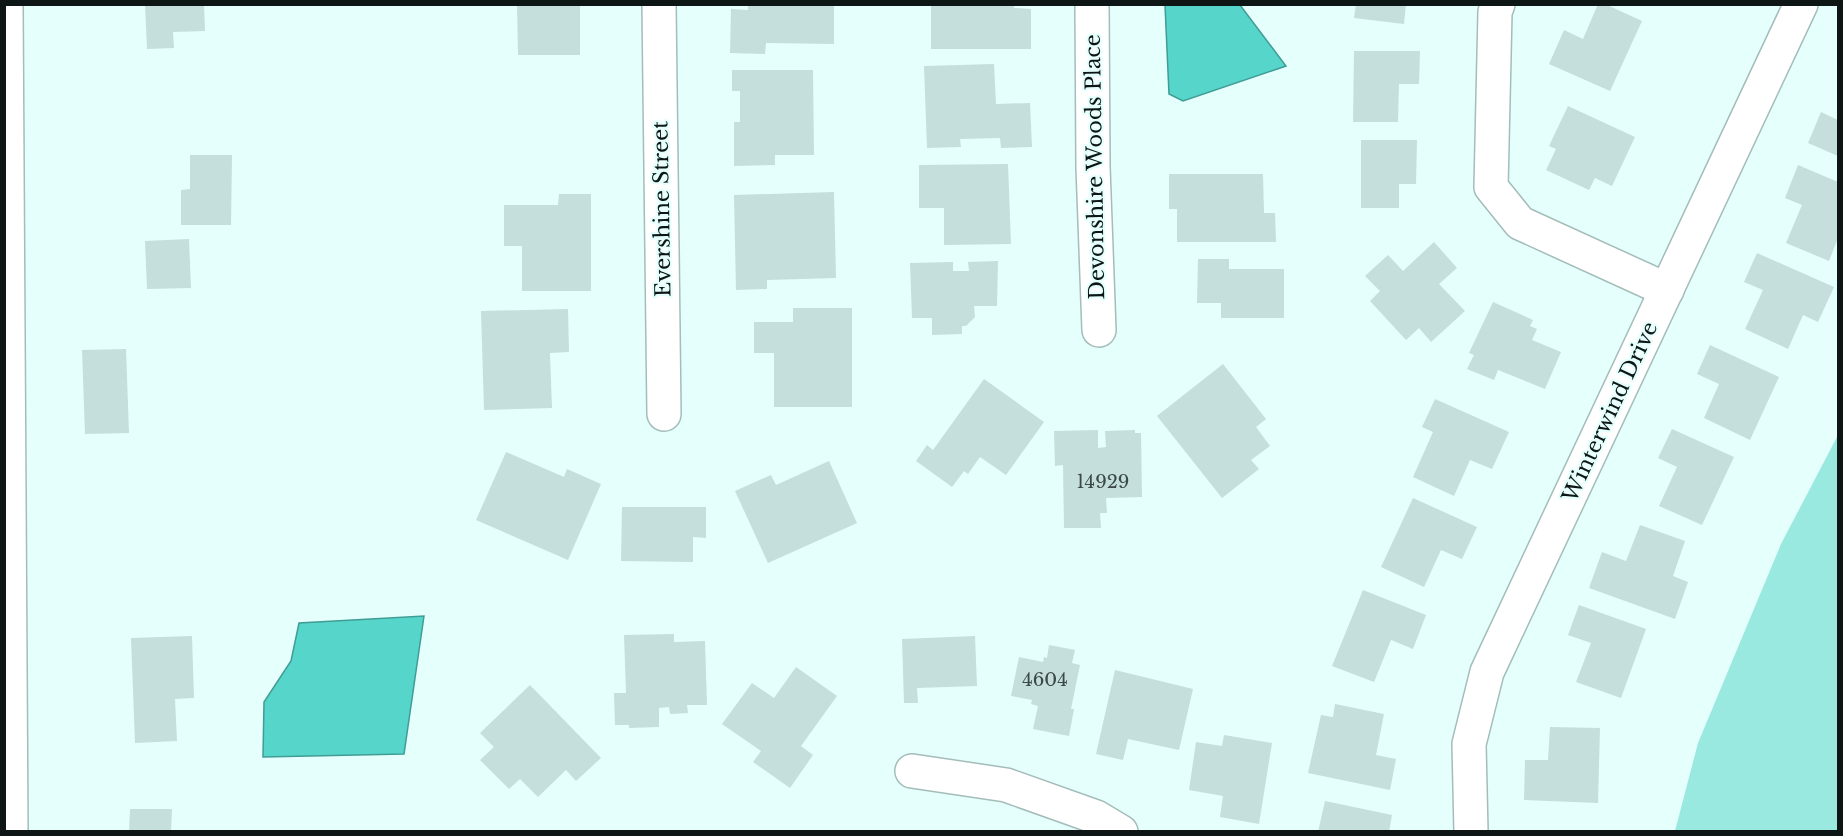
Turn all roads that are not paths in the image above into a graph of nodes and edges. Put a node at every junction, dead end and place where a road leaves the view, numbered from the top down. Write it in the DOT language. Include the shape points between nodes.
graph roads {
  1 [pos="6,4"];
  2 [pos="659,4"];
  3 [pos="1092,4"];
  4 [pos="1498,4"];
  5 [pos="1801,4"];
  6 [pos="1667,290"];
  7 [pos="1099,330"];
  8 [pos="664,414"];
  9 [pos="912,771"];
  10 [pos="11,831"];
  11 [pos="1121,831"];
  12 [pos="1471,831"];
  1 -- 10 [label="street"];
  2 -- 8 [label="street, Evershine Street"];
  3 -- 7 [label="street, Devonshire Woods Place"];
  4 -- 6 [label="street" via="1491,187 1520,222"];
  5 -- 6 [label="street, Winterwind Drive"];
  6 -- 12 [label="street, Winterwind Drive" via="1487,672 1469,744"];
  9 -- 11 [label="street" via="1006,785 1096,817"];
}
